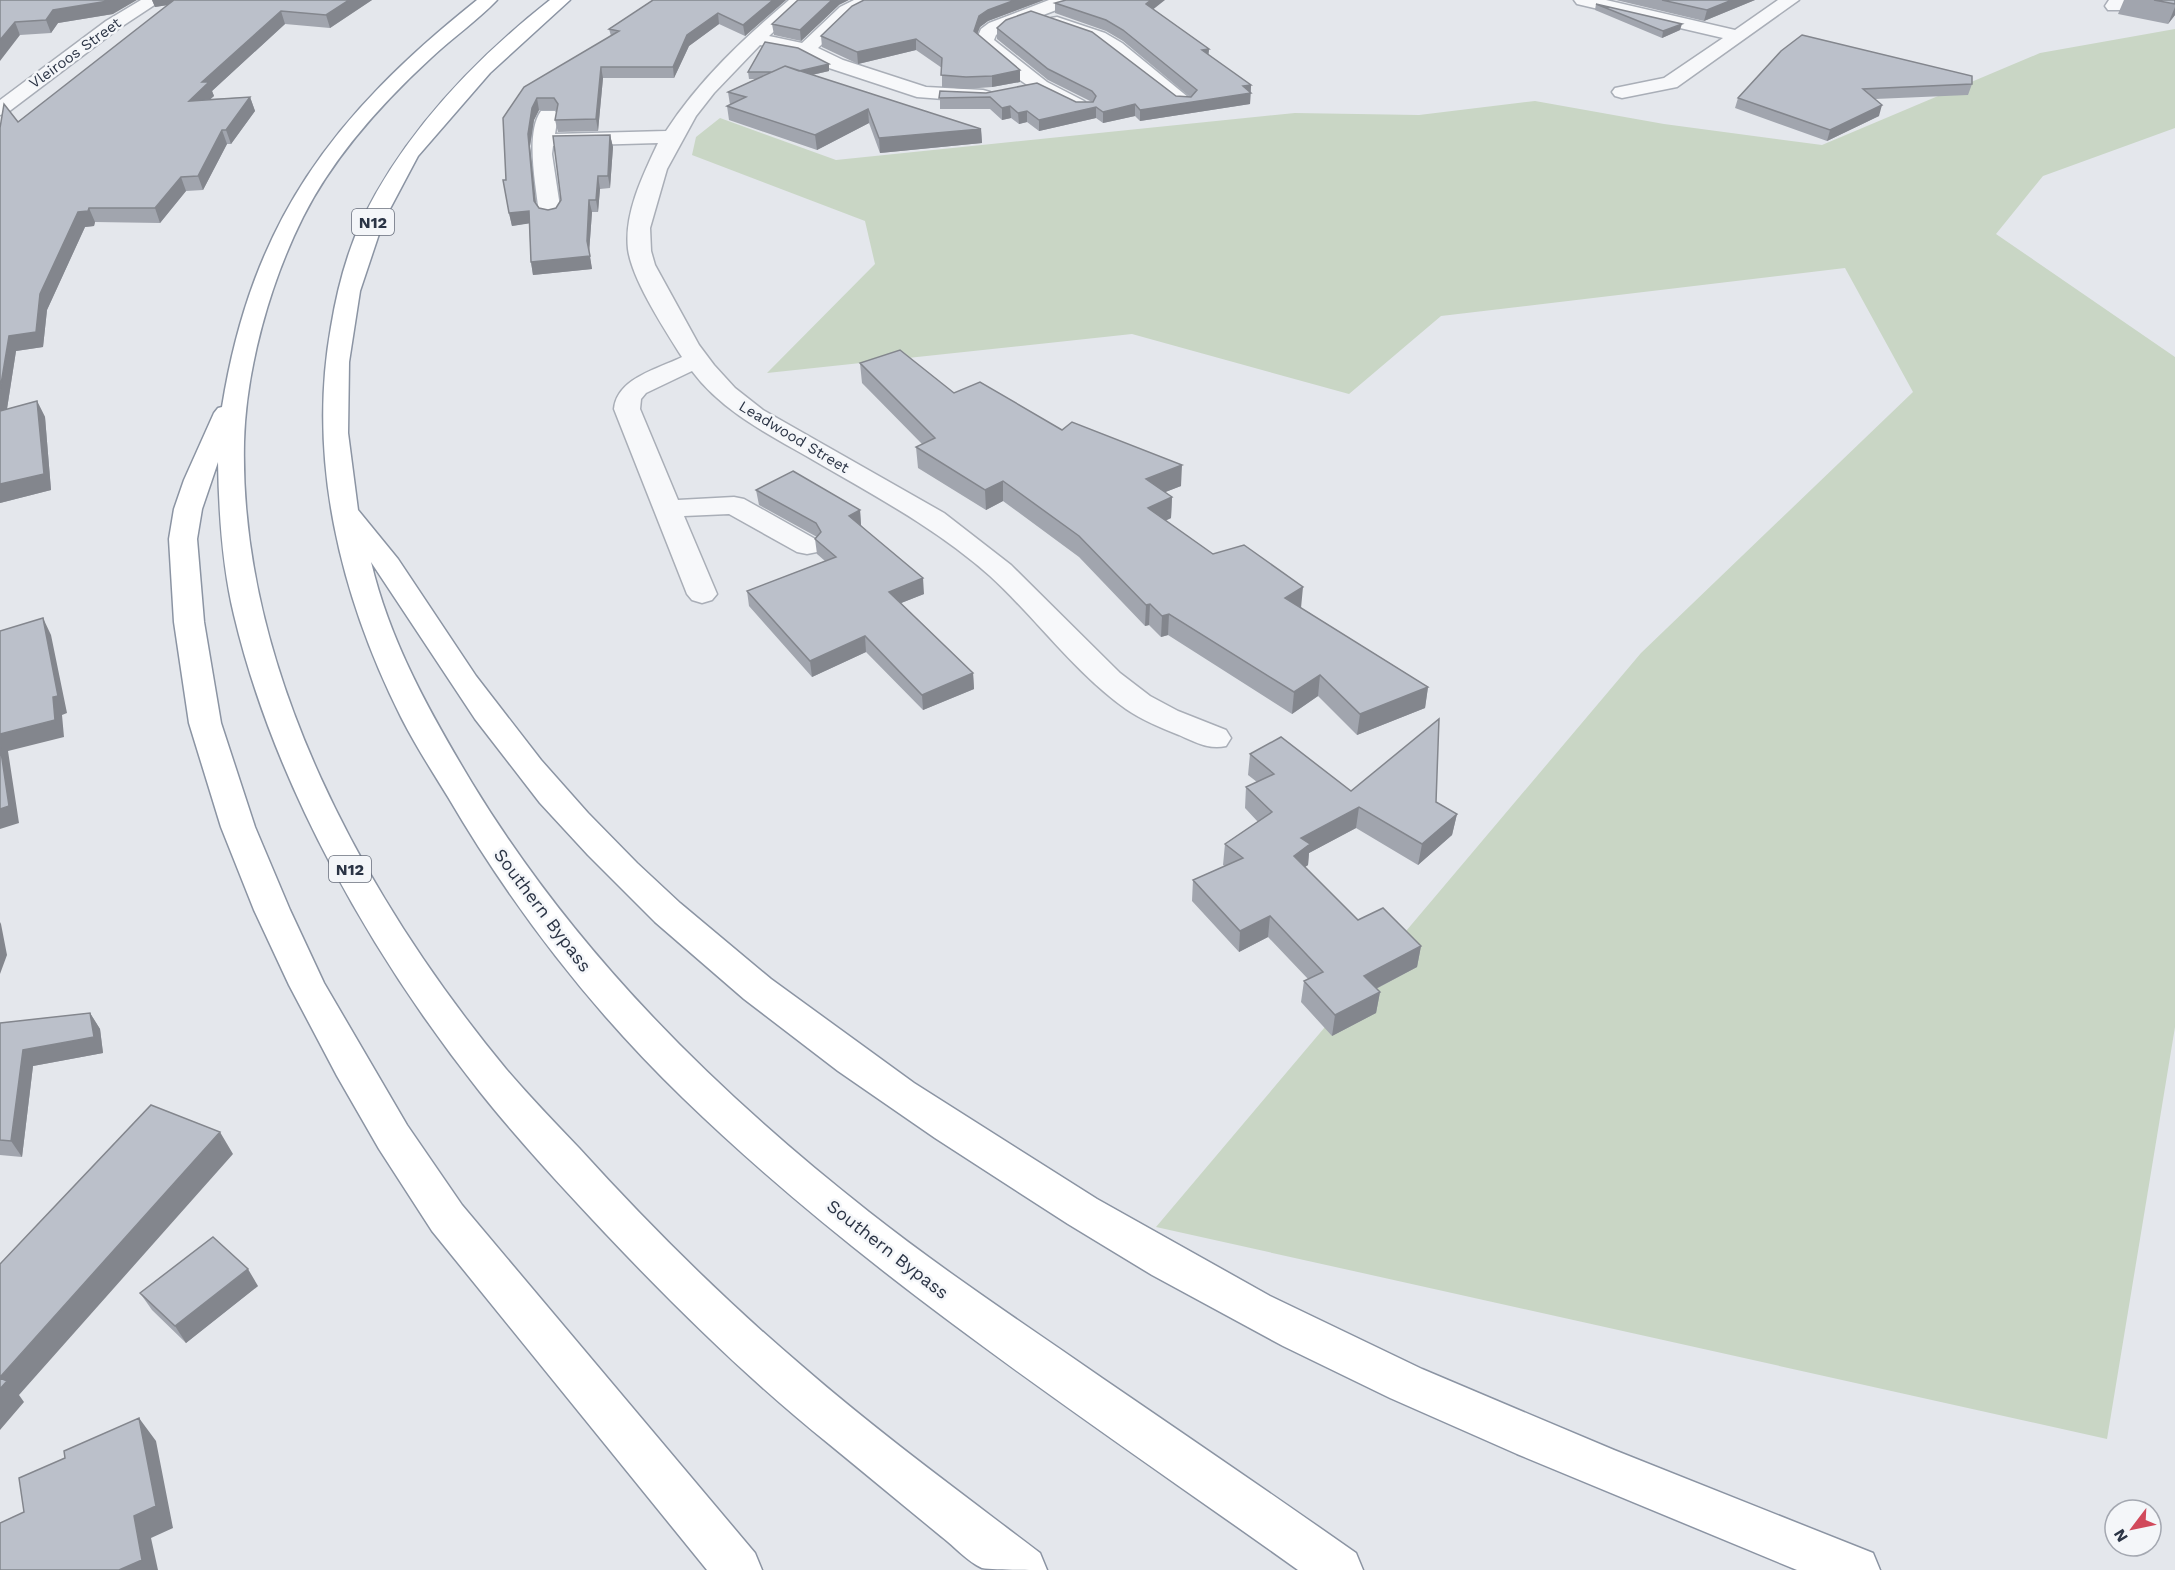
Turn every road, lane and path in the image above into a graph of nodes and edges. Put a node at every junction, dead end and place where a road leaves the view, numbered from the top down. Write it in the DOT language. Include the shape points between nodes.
graph roads {
  1 [pos="153,0"];
  2 [pos="488,0"];
  3 [pos="561,0"];
  4 [pos="799,0"];
  5 [pos="868,0"];
  6 [pos="1078,0"];
  7 [pos="1583,0"];
  8 [pos="1790,0"];
  9 [pos="1029,13"];
  10 [pos="1739,36"];
  11 [pos="754,38"];
  12 [pos="806,49"];
  13 [pos="1040,86"];
  14 [pos="1018,90"];
  15 [pos="1622,92"];
  16 [pos="997,94"];
  17 [pos="1184,102"];
  18 [pos="1084,108"];
  19 [pos="0,109"];
  20 [pos="548,115"];
  21 [pos="672,137"];
  22 [pos="543,140"];
  23 [pos="550,213"];
  24 [pos="695,360"];
  25 [pos="236,394"];
  26 [pos="825,456"];
  27 [pos="794,472"];
  28 [pos="764,488"];
  29 [pos="734,505"];
  30 [pos="343,510"];
  31 [pos="668,510"];
  32 [pos="807,546"];
  33 [pos="702,594"];
  34 [pos="1215,738"];
  35 [pos="738,1570"];
  36 [pos="1023,1570"];
  37 [pos="1339,1570"];
  38 [pos="1856,1570"];
  1 -- 19 [label="street, Vleiroos Street" via="112,25"];
  2 -- 25 [label="highway, N12" via="423,53 390,86 314,179 286,231 254,310"];
  3 -- 30 [label="highway, Southern Bypass / N12" via="480,69 410,153 366,236 340,329 336,373 334,433"];
  4 -- 11 [label="street, Leadwood Street"];
  5 -- 12 [label="street" via="846,11"];
  6 -- 9 [label="street"];
  7 -- 10 [label="street"];
  8 -- 10 [label="street"];
  9 -- 13 [label="street" via="995,27 987,33 985,41"];
  9 -- 17 [label="street" via="1099,37"];
  10 -- 15 [label="street" via="1670,83"];
  11 -- 12 [label="street"];
  11 -- 21 [label="street, Leadwood Street" via="715,79"];
  12 -- 16 [label="street" via="836,64 924,93"];
  13 -- 14 [label="street"];
  13 -- 18 [label="street"];
  20 -- 22 [label="street"];
  21 -- 22 [label="street"];
  21 -- 24 [label="street, Leadwood Street" via="650,181 638,238 641,258 652,282"];
  22 -- 23 [label="street" via="542,164"];
  24 -- 26 [label="street, Leadwood Street" via="733,401"];
  24 -- 31 [label="street" via="637,388 628,397 627,409"];
  25 -- 35 [label="highway" via="188,509 184,563 204,723 238,826 272,910 351,1065 447,1218"];
  25 -- 36 [label="highway, N12" via="231,446 234,524 242,584 265,674 305,779 355,878 412,969 487,1073 612,1214 780,1376"];
  26 -- 27 [label="street"];
  26 -- 34 [label="street, Leadwood Street" via="964,540 1001,571 1109,680 1139,703"];
  28 -- 29 [label="street"];
  29 -- 31 [label="street"];
  29 -- 32 [label="street"];
  30 -- 37 [label="highway, Southern Bypass / N12" via="381,638 415,712 482,830 611,999 694,1085 852,1223 981,1320"];
  30 -- 38 [label="highway" via="384,560 482,708 550,794 624,872 701,944 800,1024 885,1084 1095,1221 1204,1285 1314,1340 1505,1426"];
  31 -- 33 [label="street"];
}
